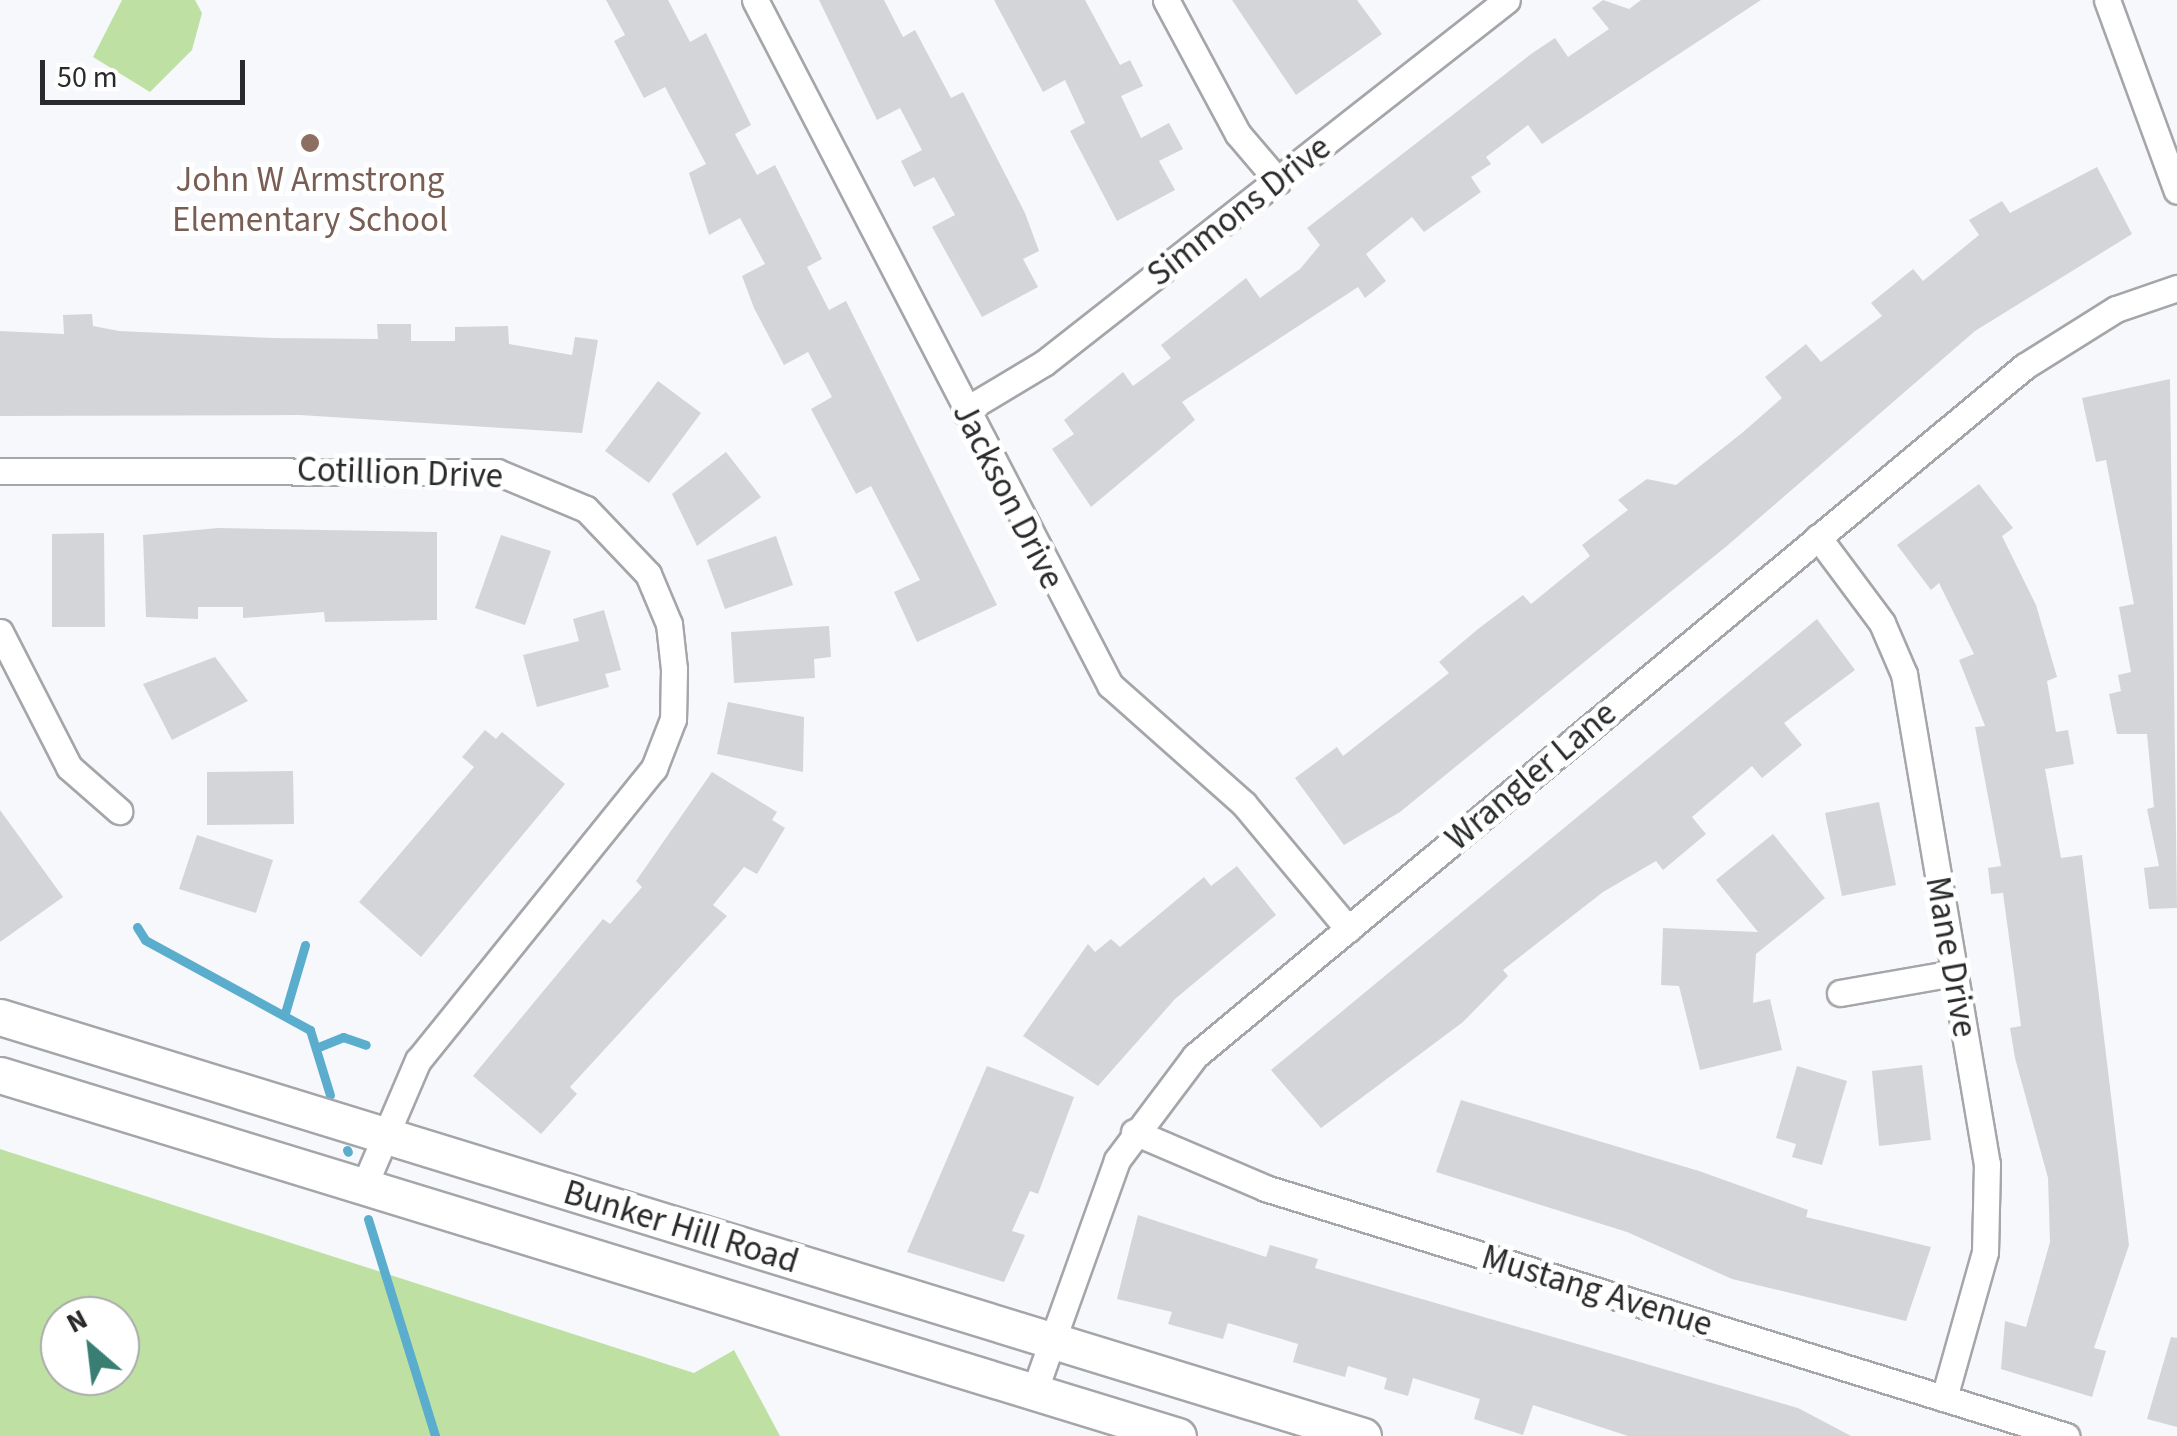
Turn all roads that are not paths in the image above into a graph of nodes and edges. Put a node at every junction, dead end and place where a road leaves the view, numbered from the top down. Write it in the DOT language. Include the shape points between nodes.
graph roads {
  1 [pos="755,0"];
  2 [pos="1166,0"];
  3 [pos="1507,0"];
  4 [pos="2108,0"];
  5 [pos="1278,181"];
  6 [pos="2177,191"];
  7 [pos="2177,288"];
  8 [pos="964,411"];
  9 [pos="0,471"];
  10 [pos="1818,537"];
  11 [pos="0,632"];
  12 [pos="120,811"];
  13 [pos="1348,930"];
  14 [pos="1954,974"];
  15 [pos="1840,993"];
  16 [pos="0,1016"];
  17 [pos="0,1074"];
  18 [pos="1134,1132"];
  19 [pos="383,1136"];
  20 [pos="364,1186"];
  21 [pos="1052,1342"];
  22 [pos="1034,1392"];
  23 [pos="1944,1398"];
  24 [pos="1178,1436"];
  25 [pos="1362,1436"];
  26 [pos="2066,1436"];
  1 -- 8 [label="street, Jackson Drive"];
  2 -- 5 [label="street" via="1238,134"];
  3 -- 5 [label="street, Simmons Drive"];
  4 -- 6 [label="street"];
  5 -- 8 [label="street, Simmons Drive" via="1044,363"];
  7 -- 10 [label="street, Wrangler Lane" via="2062,340"];
  8 -- 13 [label="street, Jackson Drive" via="1110,685 1244,804"];
  9 -- 19 [label="street, Cotillion Drive" via="498,472 586,509 648,574 669,624 674,670 673,720 654,768 418,1060"];
  10 -- 13 [label="street, Wrangler Lane"];
  10 -- 14 [label="street, Mane Drive" via="1882,623 1904,674"];
  11 -- 12 [label="street" via="69,767"];
  13 -- 18 [label="street, Wrangler Lane" via="1195,1056"];
  14 -- 15 [label="street"];
  14 -- 23 [label="street, Mane Drive" via="1991,1210"];
  16 -- 19 [label="main road, Bunker Hill Road"];
  17 -- 20 [label="main road, Bunker Hill Road"];
  18 -- 21 [label="street, Wrangler Lane" via="1099,1201"];
  18 -- 23 [label="street, Mustang Avenue" via="1266,1188"];
  19 -- 20 [label="street, Cotillion Drive"];
  19 -- 21 [label="main road, Bunker Hill Road"];
  20 -- 22 [label="main road, Bunker Hill Road"];
  21 -- 22 [label="street, Wrangler Lane"];
  21 -- 25 [label="main road, Bunker Hill Road"];
  22 -- 24 [label="main road, Bunker Hill Road"];
  23 -- 26 [label="street, Mustang Avenue"];
}
